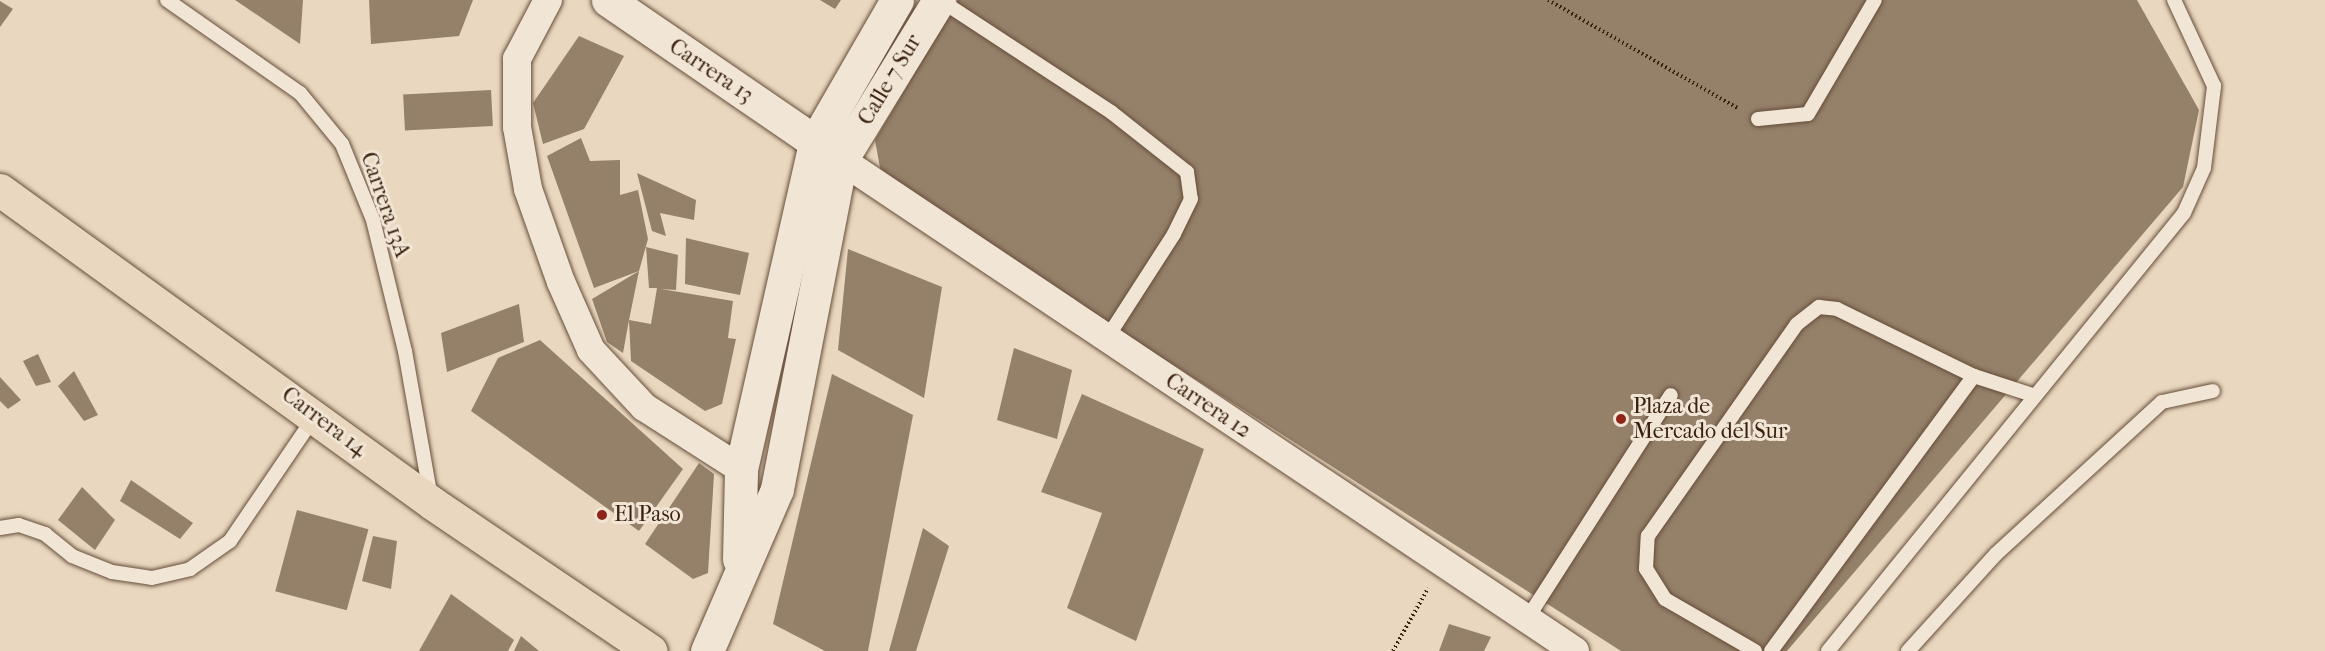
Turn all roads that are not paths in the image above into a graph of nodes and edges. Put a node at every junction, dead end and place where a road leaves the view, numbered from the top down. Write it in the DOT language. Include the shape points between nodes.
graph roads {
  1 [pos="167,0"];
  2 [pos="548,0"];
  3 [pos="608,0"];
  4 [pos="897,0"];
  5 [pos="939,0"];
  6 [pos="1875,0"];
  7 [pos="2174,0"];
  8 [pos="1758,119"];
  9 [pos="828,151"];
  10 [pos="0,190"];
  11 [pos="1107,338"];
  12 [pos="1974,376"];
  13 [pos="2213,391"];
  14 [pos="1671,395"];
  15 [pos="2033,395"];
  16 [pos="316,415"];
  17 [pos="741,469"];
  18 [pos="432,503"];
  19 [pos="0,528"];
  20 [pos="739,575"];
  21 [pos="1527,619"];
  22 [pos="651,651"];
  23 [pos="707,651"];
  24 [pos="1575,651"];
  25 [pos="1755,651"];
  26 [pos="1771,651"];
  27 [pos="1828,651"];
  28 [pos="1908,651"];
  1 -- 18 [label="lane, Carrera 13A" via="300,93 342,144 373,220 407,360"];
  2 -- 17 [label="street" via="517,59 517,127 528,189 561,282 591,350 644,407"];
  3 -- 9 [label="main road, Carrera 13"];
  4 -- 9 [label="main road, Calle 7 Sur"];
  5 -- 9 [label="main road, Calle 7 Sur"];
  5 -- 11 [label="lane" via="1112,112 1187,172 1191,199 1174,234"];
  6 -- 8 [label="lane" via="1808,114"];
  7 -- 15 [label="lane" via="2214,86 2204,168 2184,213"];
  9 -- 11 [label="street, Carrera 12"];
  9 -- 17 [label="main road"];
  9 -- 20 [label="main road" via="777,489"];
  10 -- 16 [label="main road, Carrera 14"];
  11 -- 21 [label="street, Carrera 12"];
  12 -- 15 [label="lane"];
  12 -- 25 [label="lane" via="1837,309 1819,307 1797,324 1648,536 1647,569 1665,599"];
  12 -- 26 [label="lane"];
  13 -- 28 [label="lane" via="2163,402 1996,554"];
  14 -- 21 [label="lane"];
  15 -- 27 [label="lane"];
  16 -- 18 [label="main road, Carrera 14"];
  16 -- 19 [label="lane" via="230,541 190,569 152,578 112,573 72,556 45,534 19,525"];
  17 -- 20 [label="main road"];
  18 -- 22 [label="main road, Carrera 14"];
  20 -- 23 [label="main road"];
  21 -- 24 [label="street, Carrera 12"];
}
